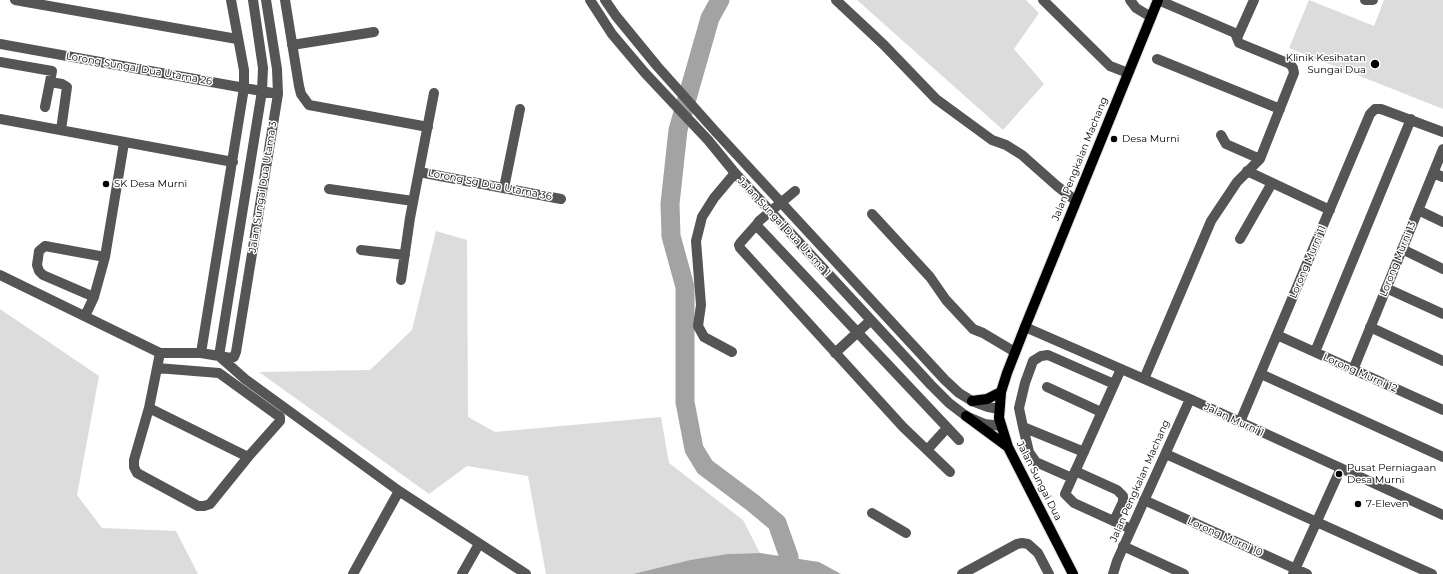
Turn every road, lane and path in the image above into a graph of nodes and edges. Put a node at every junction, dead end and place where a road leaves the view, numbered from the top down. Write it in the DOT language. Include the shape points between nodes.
graph roads {
  1 [pos="15,0"];
  2 [pos="231,0"];
  3 [pos="252,0"];
  4 [pos="266,0"];
  5 [pos="285,0"];
  6 [pos="590,0"];
  7 [pos="605,0"];
  8 [pos="836,0"];
  9 [pos="1043,0"];
  10 [pos="1130,0"];
  11 [pos="1158,0"];
  12 [pos="1254,0"];
  13 [pos="1365,0"];
  14 [pos="1374,0"];
  15 [pos="1151,17"];
  16 [pos="374,32"];
  17 [pos="1237,38"];
  18 [pos="237,39"];
  19 [pos="0,44"];
  20 [pos="292,45"];
  21 [pos="56,54"];
  22 [pos="1158,59"];
  23 [pos="0,62"];
  24 [pos="52,71"];
  25 [pos="1128,73"];
  26 [pos="50,82"];
  27 [pos="244,88"];
  28 [pos="262,91"];
  29 [pos="434,93"];
  30 [pos="278,94"];
  31 [pos="45,107"];
  32 [pos="520,109"];
  33 [pos="1280,109"];
  34 [pos="0,119"];
  35 [pos="1411,120"];
  36 [pos="428,127"];
  37 [pos="62,130"];
  38 [pos="1443,132"];
  39 [pos="1221,135"];
  40 [pos="124,143"];
  41 [pos="1443,149"];
  42 [pos="1260,159"];
  43 [pos="233,162"];
  44 [pos="1247,171"];
  45 [pos="419,172"];
  46 [pos="735,173"];
  47 [pos="1433,173"];
  48 [pos="1443,177"];
  49 [pos="1272,182"];
  50 [pos="504,188"];
  51 [pos="329,189"];
  52 [pos="795,191"];
  53 [pos="561,199"];
  54 [pos="413,201"];
  55 [pos="1076,201"];
  56 [pos="782,203"];
  57 [pos="1330,210"];
  58 [pos="1418,210"];
  59 [pos="771,212"];
  60 [pos="872,214"];
  61 [pos="1443,222"];
  62 [pos="757,224"];
  63 [pos="1240,239"];
  64 [pos="1402,249"];
  65 [pos="361,250"];
  66 [pos="405,255"];
  67 [pos="105,257"];
  68 [pos="1443,269"];
  69 [pos="0,276"];
  70 [pos="401,280"];
  71 [pos="1386,288"];
  72 [pos="94,297"];
  73 [pos="1443,314"];
  74 [pos="85,316"];
  75 [pos="871,320"];
  76 [pos="1025,327"];
  77 [pos="1370,327"];
  78 [pos="857,333"];
  79 [pos="1277,335"];
  80 [pos="732,352"];
  81 [pos="1015,352"];
  82 [pos="1315,352"];
  83 [pos="160,353"];
  84 [pos="201,353"];
  85 [pos="835,353"];
  86 [pos="219,356"];
  87 [pos="1443,361"];
  88 [pos="157,368"];
  89 [pos="1121,369"];
  90 [pos="1353,370"];
  91 [pos="1261,374"];
  92 [pos="1144,379"];
  93 [pos="1114,384"];
  94 [pos="1047,387"];
  95 [pos="1001,392"];
  96 [pos="1190,399"];
  97 [pos="972,401"];
  98 [pos="149,408"];
  99 [pos="999,409"];
  100 [pos="1443,410"];
  101 [pos="1102,412"];
  102 [pos="966,416"];
  103 [pos="1240,422"];
  104 [pos="1001,426"];
  105 [pos="1023,427"];
  106 [pos="947,428"];
  107 [pos="959,440"];
  108 [pos="1008,448"];
  109 [pos="927,450"];
  110 [pos="1084,452"];
  111 [pos="1166,454"];
  112 [pos="248,456"];
  113 [pos="1443,457"];
  114 [pos="1341,468"];
  115 [pos="950,472"];
  116 [pos="1074,474"];
  117 [pos="399,491"];
  118 [pos="1144,500"];
  119 [pos="872,513"];
  120 [pos="1443,515"];
  121 [pos="1114,521"];
  122 [pos="1316,523"];
  123 [pos="1131,529"];
  124 [pos="906,533"];
  125 [pos="479,544"];
  126 [pos="1123,546"];
  127 [pos="1295,571"];
  128 [pos="353,574"];
  129 [pos="462,574"];
  130 [pos="526,574"];
  131 [pos="962,574"];
  132 [pos="1049,574"];
  133 [pos="1073,574"];
  134 [pos="1114,574"];
  135 [pos="1184,574"];
  136 [pos="1307,574"];
  137 [pos="1432,574"];
  1 -- 18 [label="street"];
  2 -- 18 [label="street"];
  3 -- 28 [label="street, Jalan Sungai Dua Utama 3" via="263,68"];
  4 -- 30 [label="street, Jalan Sungai Dua Utama 3" via="277,69"];
  5 -- 20 [label="street"];
  6 -- 46 [label="street, Jalan Sungai Dua Utama 1" via="612,34"];
  7 -- 56 [label="street, Jalan Sungai Dua Utama 1" via="657,66"];
  8 -- 55 [label="street" via="936,99 992,140 1022,155"];
  9 -- 25 [label="street" via="1110,66"];
  10 -- 15 [label="street" via="1136,8"];
  11 -- 15 [label="main road, Jalan Pengkalan Machang"];
  11 -- 17 [label="street" via="1234,33"];
  12 -- 17 [label="street"];
  13 -- 14 [label="street"];
  15 -- 25 [label="main road, Jalan Pengkalan Machang"];
  16 -- 20 [label="street"];
  17 -- 33 [label="street" via="1239,43 1290,64 1293,68 1294,73"];
  18 -- 27 [label="street" via="244,70"];
  19 -- 21 [label="street, Lorong Sungai Dua Utama 26"];
  20 -- 36 [label="street" via="302,94 309,105"];
  21 -- 24 [label="street"];
  21 -- 27 [label="street, Lorong Sungai Dua Utama 26"];
  22 -- 33 [label="street"];
  23 -- 24 [label="street"];
  24 -- 26 [label="street"];
  25 -- 55 [label="main road, Jalan Pengkalan Machang"];
  26 -- 31 [label="street"];
  26 -- 37 [label="street" via="62,84 68,90"];
  27 -- 28 [label="street, Lorong Sungai Dua Utama 26"];
  27 -- 43 [label="street"];
  28 -- 30 [label="street, Lorong Sungai Dua Utama 26"];
  28 -- 86 [label="street, Jalan Sungai Dua Utama 3"];
  29 -- 36 [label="street"];
  30 -- 86 [label="street, Jalan Sungai Dua Utama 3" via="236,352 231,358"];
  32 -- 50 [label="street"];
  33 -- 42 [label="street"];
  34 -- 37 [label="street"];
  35 -- 38 [label="street"];
  35 -- 57 [label="street, Lorong Murni 11" via="1382,109 1375,109 1370,114"];
  35 -- 82 [label="street"];
  36 -- 45 [label="street"];
  37 -- 40 [label="street"];
  39 -- 42 [label="street" via="1226,144"];
  40 -- 43 [label="street"];
  40 -- 67 [label="street"];
  41 -- 47 [label="street, Lorong Murni 13"];
  42 -- 44 [label="street"];
  43 -- 84 [label="street"];
  44 -- 49 [label="street"];
  44 -- 92 [label="street" via="1225,198 1212,221"];
  45 -- 50 [label="street, Lorong Sg Dua Utama 36"];
  45 -- 54 [label="street"];
  46 -- 59 [label="street, Jalan Sungai Dua Utama 1"];
  46 -- 80 [label="street" via="702,217 696,241 701,304 698,326 704,337"];
  47 -- 48 [label="street"];
  47 -- 58 [label="street, Lorong Murni 13"];
  49 -- 57 [label="street"];
  49 -- 63 [label="street"];
  50 -- 53 [label="street, Lorong Sg Dua Utama 36"];
  51 -- 54 [label="street"];
  52 -- 56 [label="street"];
  54 -- 66 [label="street"];
  55 -- 76 [label="main road, Jalan Pengkalan Machang"];
  56 -- 59 [label="street"];
  56 -- 97 [label="street, Jalan Sungai Dua Utama 1" via="945,380 958,393"];
  57 -- 79 [label="street, Lorong Murni 11"];
  58 -- 61 [label="street"];
  58 -- 64 [label="street, Lorong Murni 13"];
  59 -- 62 [label="street"];
  59 -- 75 [label="street, Jalan Sungai Dua Utama 1"];
  60 -- 81 [label="street" via="930,277 946,300 973,329"];
  62 -- 78 [label="street"];
  62 -- 85 [label="street" via="741,242 740,248"];
  64 -- 68 [label="street"];
  64 -- 71 [label="street, Lorong Murni 13"];
  65 -- 66 [label="street"];
  66 -- 70 [label="street"];
  67 -- 72 [label="street"];
  67 -- 72 [label="street" via="45,246 39,251 37,265 43,275"];
  69 -- 74 [label="street"];
  71 -- 73 [label="street"];
  71 -- 77 [label="street, Lorong Murni 13"];
  72 -- 74 [label="street"];
  74 -- 83 [label="street"];
  75 -- 78 [label="street"];
  75 -- 102 [label="street, Jalan Sungai Dua Utama 1" via="931,385"];
  76 -- 81 [label="main road, Jalan Sungai Dua"];
  76 -- 89 [label="street, Jalan Murni 1"];
  77 -- 87 [label="street"];
  77 -- 90 [label="street, Lorong Murni 13"];
  78 -- 85 [label="street"];
  78 -- 106 [label="street"];
  79 -- 82 [label="street, Lorong Murni 12"];
  79 -- 91 [label="street, Lorong Murni 11"];
  81 -- 95 [label="main road, Jalan Sungai Dua"];
  82 -- 90 [label="street, Lorong Murni 12"];
  83 -- 84 [label="street, Jalan Sungai Dua Utama 3"];
  83 -- 88 [label="street"];
  84 -- 86 [label="street, Jalan Sungai Dua Utama 3"];
  85 -- 109 [label="street"];
  86 -- 117 [label="street" via="245,379"];
  88 -- 98 [label="street"];
  88 -- 112 [label="street" via="219,373 278,414 280,421"];
  89 -- 92 [label="street, Jalan Murni 1"];
  89 -- 93 [label="street"];
  90 -- 100 [label="street, Lorong Murni 12"];
  91 -- 103 [label="street, Lorong Murni 11"];
  91 -- 113 [label="street"];
  92 -- 96 [label="street, Jalan Murni 1"];
  93 -- 101 [label="street"];
  93 -- 105 [label="street" via="1048,355 1041,356 1033,361 1025,383 1019,408"];
  94 -- 101 [label="street"];
  95 -- 97 [label="main road" via="987,399"];
  95 -- 99 [label="main road, Jalan Sungai Dua"];
  96 -- 103 [label="street, Jalan Murni 1"];
  96 -- 111 [label="street, Jalan Pengkalan Machang"];
  97 -- 99 [label="street, Jalan Sungai Dua Utama 1"];
  98 -- 112 [label="street"];
  98 -- 112 [label="street" via="134,467 138,473 198,506 210,504"];
  99 -- 104 [label="main road, Jalan Sungai Dua"];
  101 -- 110 [label="street"];
  102 -- 104 [label="street, Jalan Sungai Dua Utama 1" via="985,424"];
  102 -- 108 [label="main road"];
  103 -- 114 [label="street, Jalan Murni 1"];
  104 -- 108 [label="main road, Jalan Sungai Dua"];
  105 -- 110 [label="street"];
  105 -- 116 [label="street" via="1029,452 1036,462"];
  106 -- 107 [label="street"];
  106 -- 109 [label="street"];
  108 -- 133 [label="main road, Jalan Sungai Dua"];
  109 -- 115 [label="street"];
  110 -- 116 [label="street"];
  111 -- 118 [label="street, Jalan Pengkalan Machang"];
  111 -- 122 [label="street"];
  114 -- 120 [label="street, Jalan Murni 1"];
  114 -- 122 [label="street"];
  116 -- 121 [label="street" via="1065,494 1074,503"];
  116 -- 121 [label="street" via="1117,490 1123,496 1123,502"];
  117 -- 125 [label="street"];
  117 -- 128 [label="street"];
  118 -- 123 [label="street, Jalan Pengkalan Machang"];
  118 -- 127 [label="street, Lorong Murni 10"];
  119 -- 124 [label="street"];
  121 -- 123 [label="street"];
  122 -- 127 [label="street"];
  122 -- 137 [label="street"];
  123 -- 126 [label="street, Jalan Pengkalan Machang"];
  125 -- 129 [label="street"];
  125 -- 130 [label="street"];
  126 -- 134 [label="street, Jalan Pengkalan Machang"];
  126 -- 135 [label="street"];
  127 -- 136 [label="street, Lorong Murni 10"];
  131 -- 132 [label="street" via="1022,543 1028,544 1038,553"];
}
